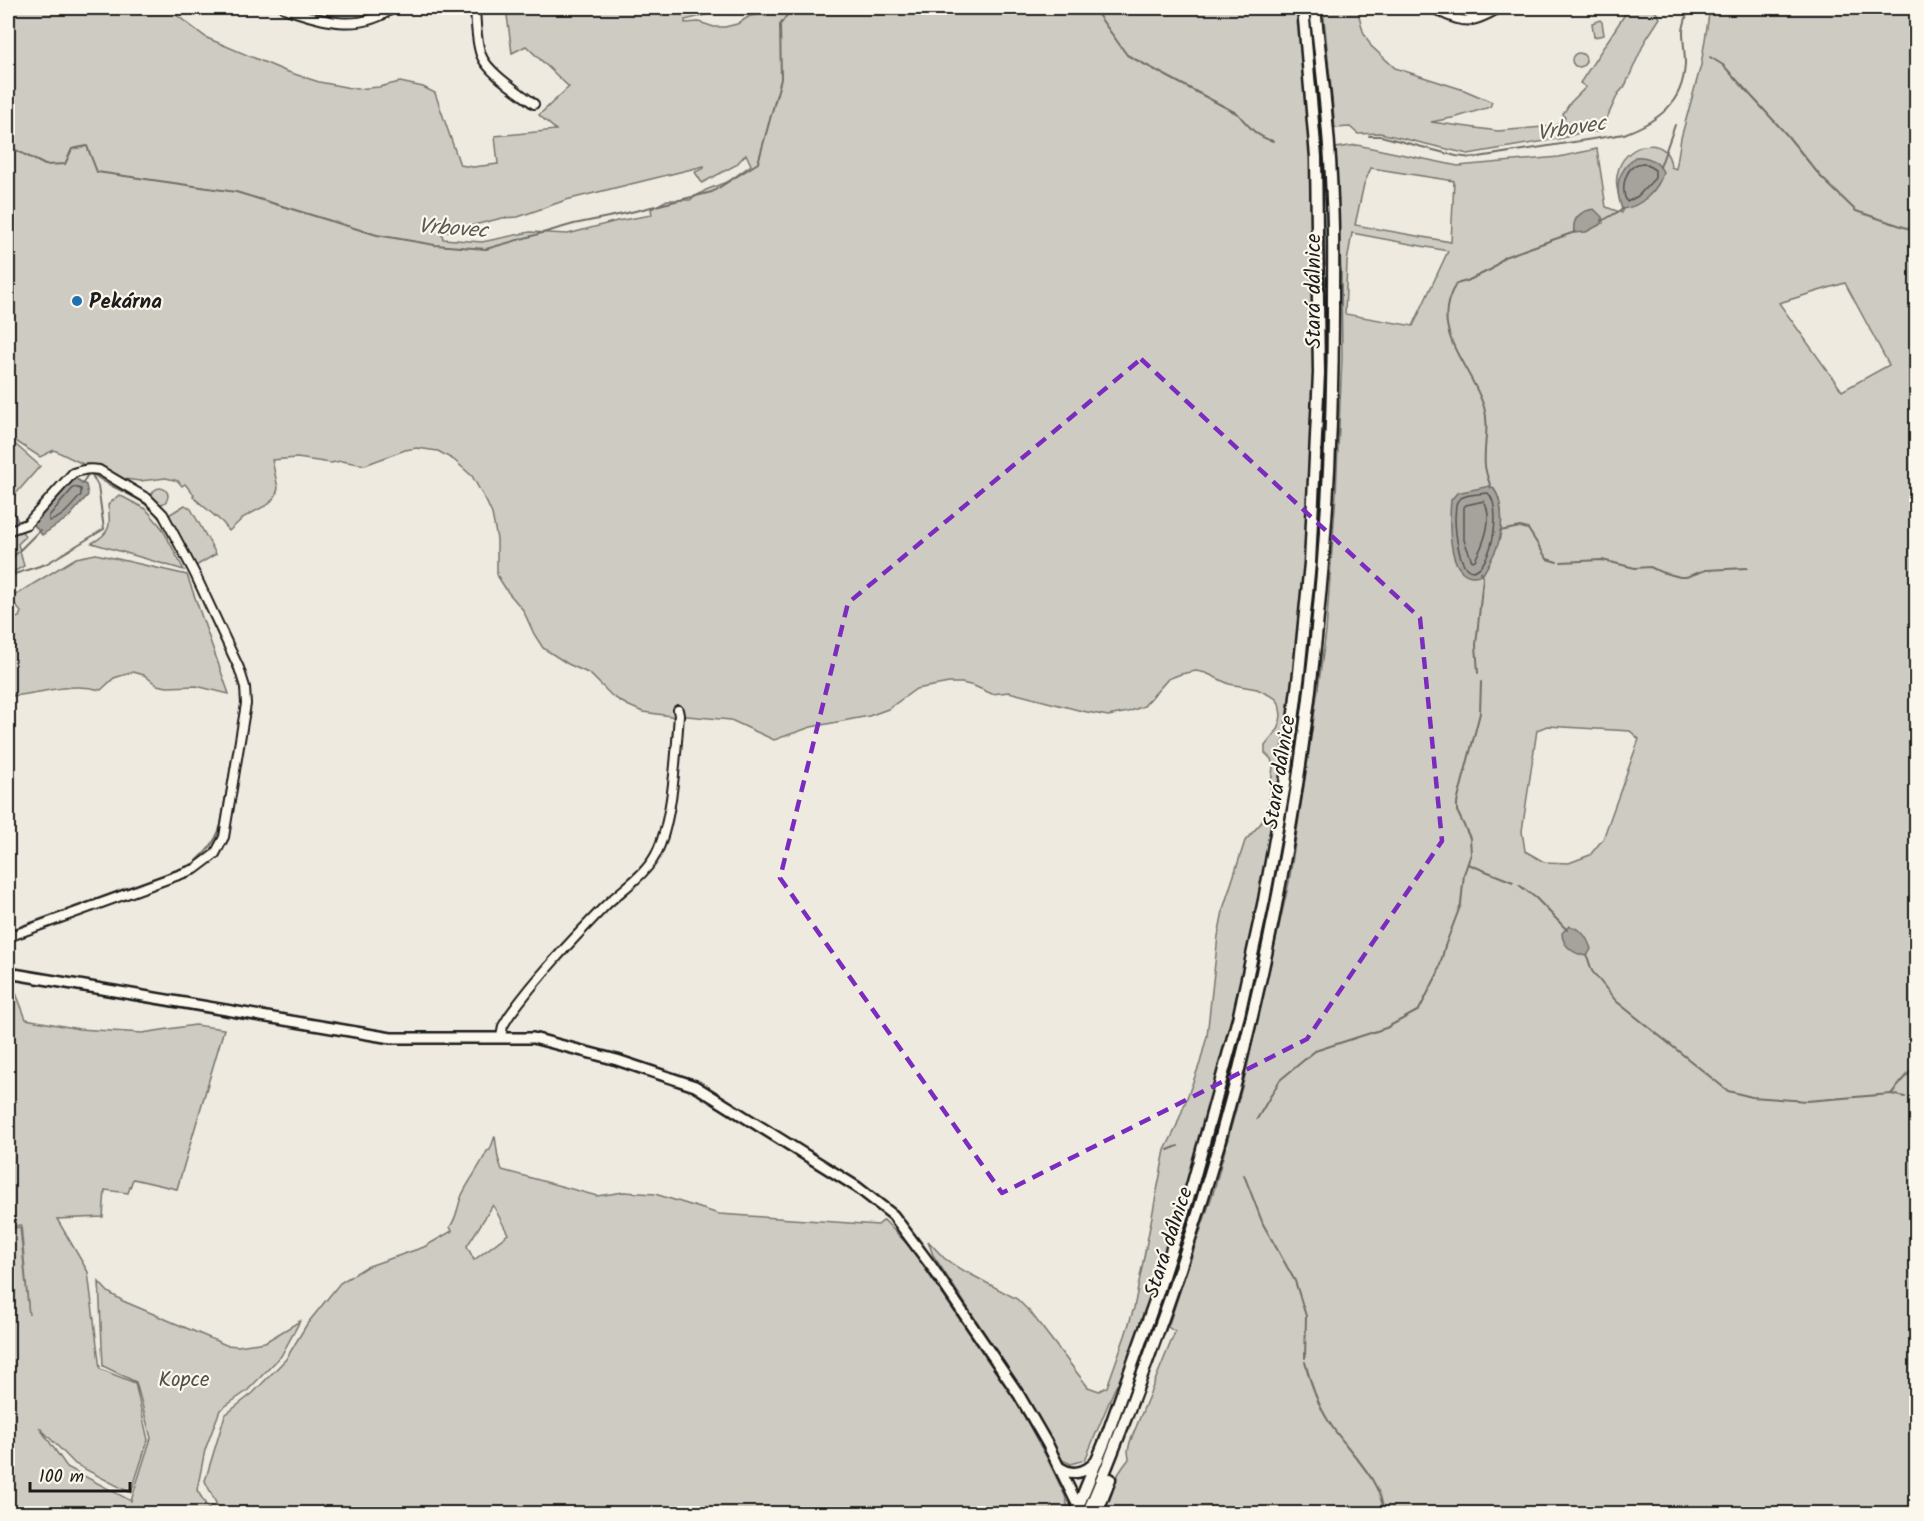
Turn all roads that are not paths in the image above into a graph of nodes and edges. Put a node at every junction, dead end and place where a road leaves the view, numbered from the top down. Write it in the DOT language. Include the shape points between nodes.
graph roads {
  1 [pos="284,8"];
  2 [pos="393,8"];
  3 [pos="475,8"];
  4 [pos="1303,8"];
  5 [pos="1315,8"];
  6 [pos="1433,8"];
  7 [pos="1499,8"];
  8 [pos="534,104"];
  9 [pos="10,530"];
  10 [pos="678,710"];
  11 [pos="8,937"];
  12 [pos="8,974"];
  13 [pos="1239,1015"];
  14 [pos="1252,1018"];
  15 [pos="501,1036"];
  16 [pos="1132,1404"];
  17 [pos="1098,1458"];
  18 [pos="1058,1466"];
  19 [pos="1081,1512"];
  20 [pos="1100,1514"];
  1 -- 2 [label="street" via="348,24 373,19"];
  3 -- 8 [label="street" via="486,64"];
  4 -- 13 [label="main road, Stará dálnice" via="1316,157 1319,295 1310,563 1285,784"];
  5 -- 14 [label="main road, Stará dálnice" via="1332,201 1333,372 1325,541 1298,785"];
  6 -- 7 [label="street" via="1458,21 1483,17"];
  9 -- 11 [label="street" via="27,524 73,473 83,469 99,470 148,499 159,508 182,545 239,668 247,699 226,826 219,847 209,860 195,869"];
  10 -- 15 [label="street" via="675,763 656,855 551,964 508,1016"];
  12 -- 15 [label="street" via="391,1038"];
  13 -- 14 [label="main road"];
  13 -- 17 [label="main road, Stará dálnice" via="1192,1186"];
  14 -- 16 [label="main road, Stará dálnice" via="1206,1192"];
  15 -- 18 [label="street" via="556,1042 685,1081 879,1202 904,1228 982,1339"];
  16 -- 19 [label="main road, Stará dálnice"];
  16 -- 20 [label="main road"];
  17 -- 18 [label="street" via="1089,1468 1076,1473"];
  17 -- 19 [label="main road, Stará dálnice"];
  18 -- 19 [label="street"];
}
